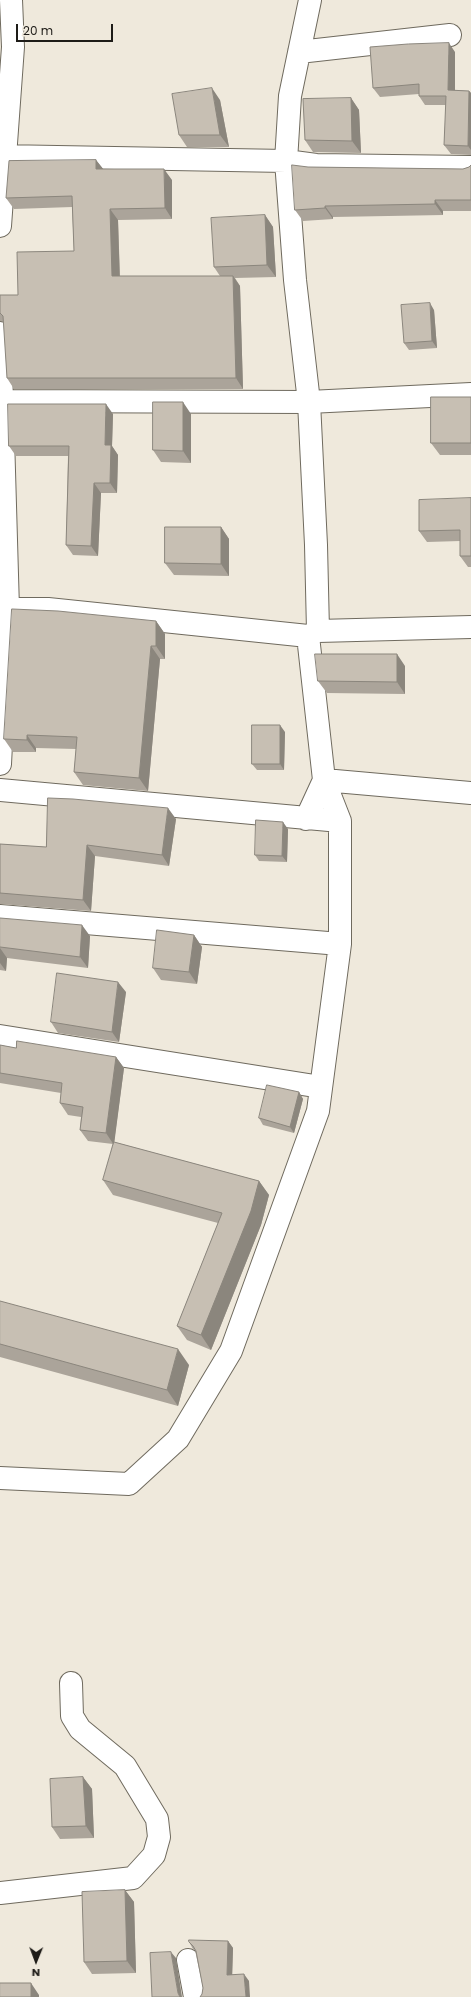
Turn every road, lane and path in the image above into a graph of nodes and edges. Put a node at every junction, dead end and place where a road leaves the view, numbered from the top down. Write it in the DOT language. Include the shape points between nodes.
graph roads {
  1 [pos="11,0"];
  2 [pos="310,0"];
  3 [pos="450,35"];
  4 [pos="299,52"];
  5 [pos="2,156"];
  6 [pos="286,161"];
  7 [pos="471,167"];
  8 [pos="0,226"];
  9 [pos="0,333"];
  10 [pos="471,394"];
  11 [pos="1,401"];
  12 [pos="309,402"];
  13 [pos="4,609"];
  14 [pos="471,627"];
  15 [pos="313,634"];
  16 [pos="0,764"];
  17 [pos="324,780"];
  18 [pos="0,790"];
  19 [pos="471,793"];
  20 [pos="306,819"];
  21 [pos="340,821"];
  22 [pos="0,916"];
  23 [pos="340,944"];
  24 [pos="0,1036"];
  25 [pos="321,1087"];
  26 [pos="0,1478"];
  27 [pos="71,1683"];
  28 [pos="0,1893"];
  29 [pos="188,1960"];
  30 [pos="195,1997"];
  1 -- 5 [label="street" via="13,47"];
  2 -- 4 [label="street"];
  3 -- 4 [label="street"];
  4 -- 6 [label="street" via="290,96"];
  5 -- 6 [label="street"];
  5 -- 8 [label="street"];
  6 -- 7 [label="street" via="316,165"];
  6 -- 12 [label="street" via="294,280"];
  9 -- 11 [label="street"];
  10 -- 12 [label="street"];
  11 -- 12 [label="street"];
  11 -- 13 [label="street"];
  12 -- 15 [label="street" via="316,544"];
  13 -- 15 [label="street" via="48,609"];
  13 -- 16 [label="street"];
  14 -- 15 [label="street"];
  15 -- 17 [label="street"];
  17 -- 19 [label="street"];
  17 -- 20 [label="street"];
  17 -- 21 [label="street"];
  18 -- 20 [label="street"];
  20 -- 21 [label="street"];
  21 -- 23 [label="street"];
  22 -- 23 [label="street"];
  23 -- 25 [label="street"];
  24 -- 25 [label="street"];
  25 -- 26 [label="street" via="318,1111 231,1351 178,1439 129,1484"];
  27 -- 28 [label="street" via="72,1716 80,1729 125,1766 157,1819 159,1837 154,1855 133,1878"];
  29 -- 30 [label="street"];
}
